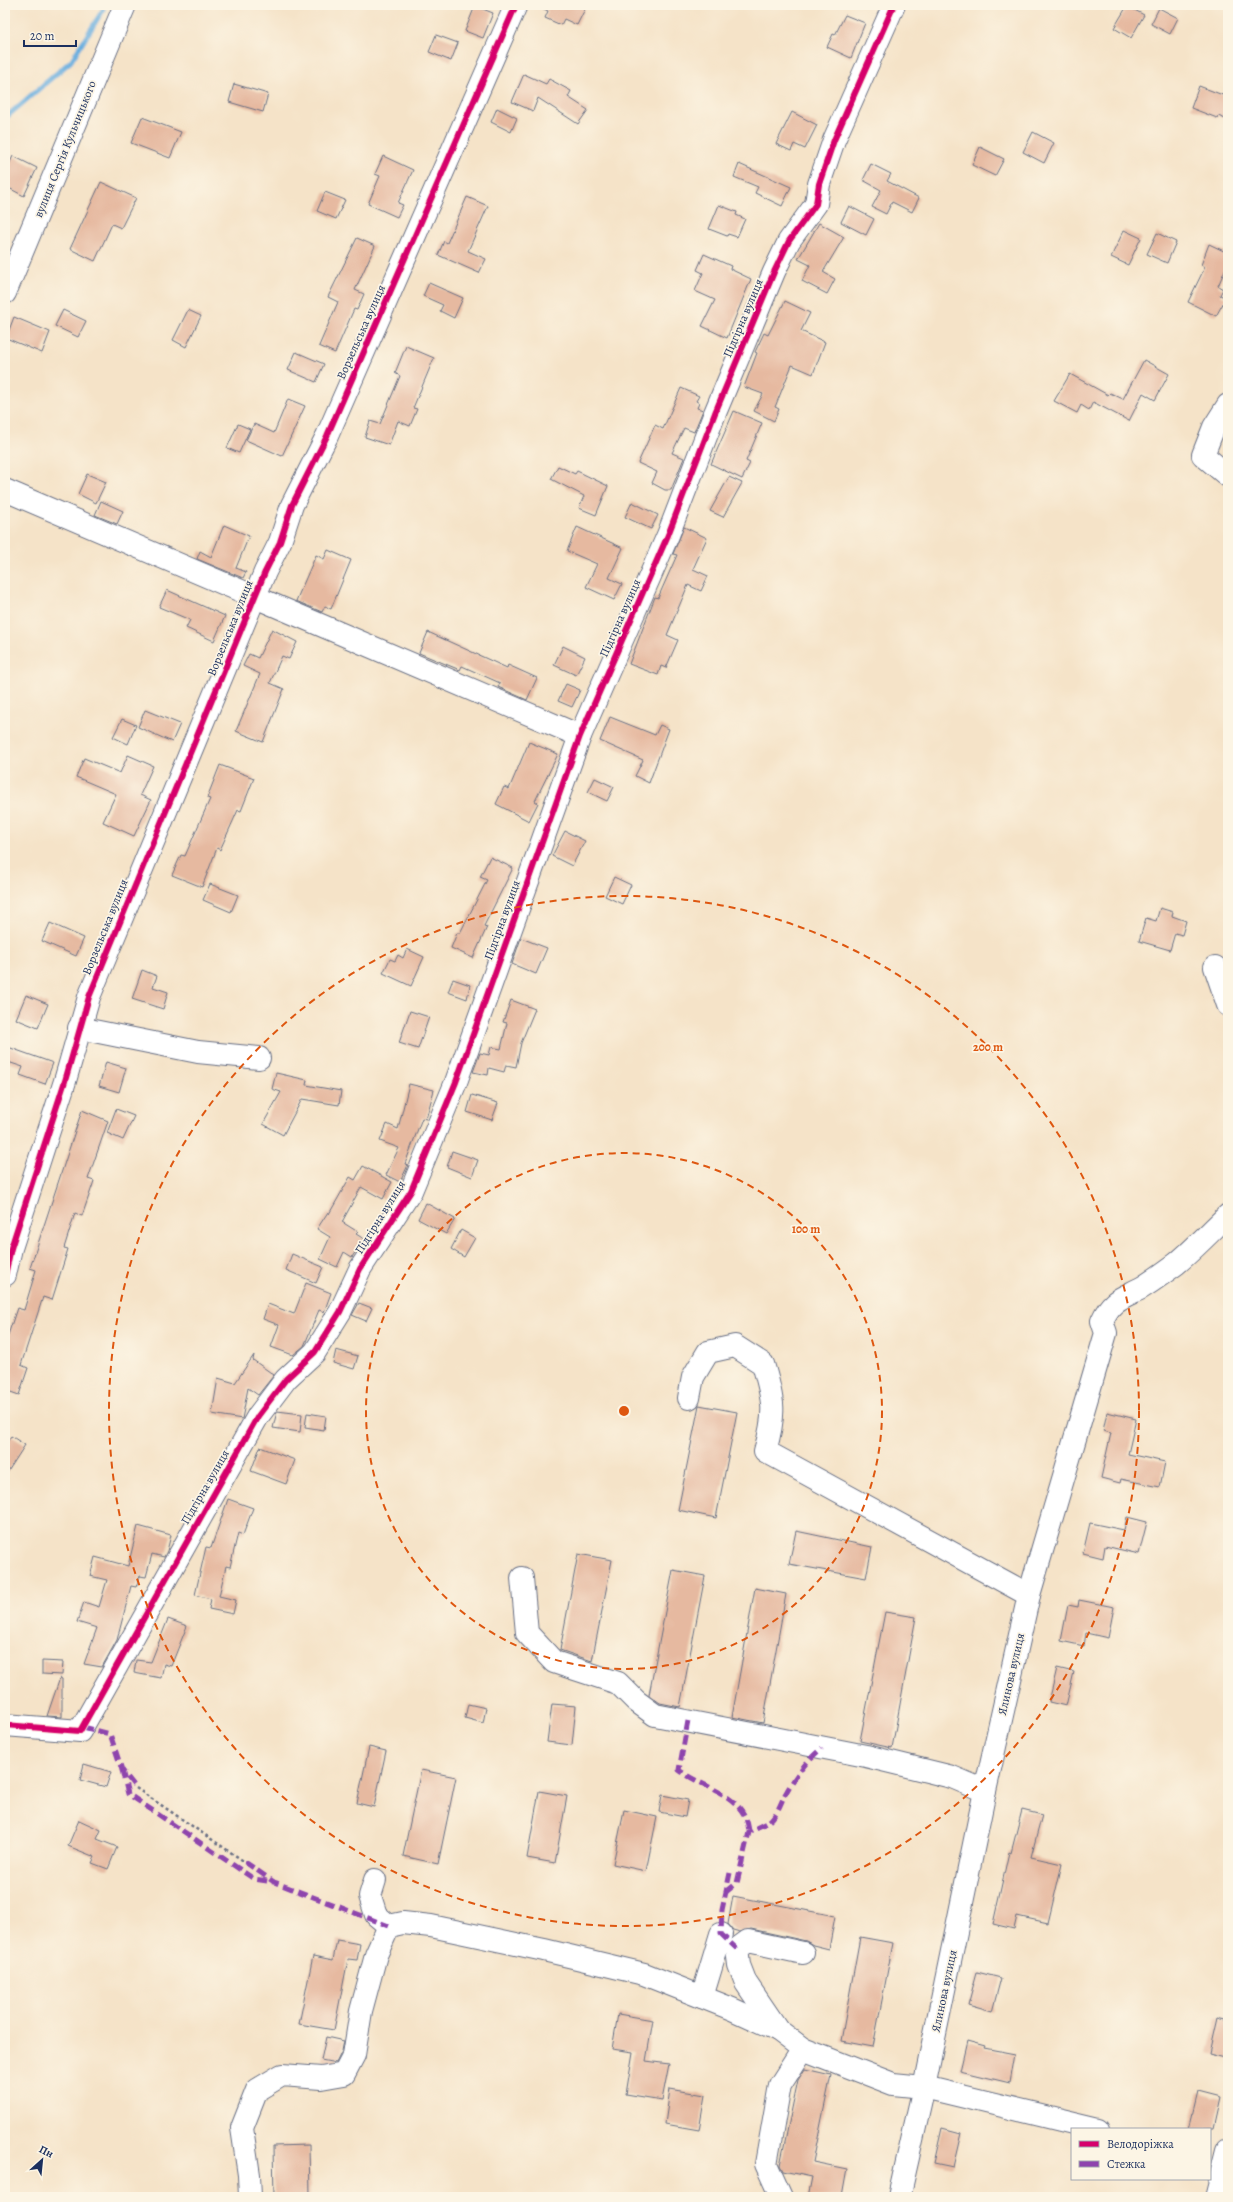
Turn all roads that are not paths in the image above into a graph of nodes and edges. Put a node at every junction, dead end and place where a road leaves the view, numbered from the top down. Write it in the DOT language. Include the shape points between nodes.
graph roads {
  1 [pos="126,5"];
  2 [pos="516,5"];
  3 [pos="894,5"];
  4 [pos="5,293"];
  5 [pos="1228,405"];
  6 [pos="1228,476"];
  7 [pos="5,490"];
  8 [pos="256,597"];
  9 [pos="580,736"];
  10 [pos="1215,967"];
  11 [pos="1228,1005"];
  12 [pos="79,1028"];
  13 [pos="259,1058"];
  14 [pos="1228,1215"];
  15 [pos="5,1275"];
  16 [pos="689,1398"];
  17 [pos="522,1578"];
  18 [pos="1029,1595"];
  19 [pos="5,1725"];
  20 [pos="985,1791"];
  21 [pos="375,1880"];
  22 [pos="389,1926"];
  23 [pos="721,1934"];
  24 [pos="803,1953"];
  25 [pos="702,1997"];
  26 [pos="778,2030"];
  27 [pos="803,2049"];
  28 [pos="924,2087"];
  29 [pos="1094,2128"];
  30 [pos="1223,2156"];
  31 [pos="250,2197"];
  32 [pos="780,2197"];
  33 [pos="899,2197"];
  34 [pos="1216,2197"];
  1 -- 4 [label="street, вулиця Сергія Кульчицького"];
  2 -- 8 [label="street, Ворзельська вулиця" via="327,436 292,505 280,542"];
  3 -- 9 [label="street, Підгірна вулиця" via="834,140 819,184 816,204 789,241 774,272 715,413 668,535"];
  5 -- 6 [label="street" via="1214,427 1203,455"];
  7 -- 8 [label="street"];
  8 -- 9 [label="street"];
  8 -- 12 [label="street, Ворзельська вулиця" via="89,997"];
  9 -- 19 [label="street, Підгірна вулиця" via="456,1082 411,1191 360,1269 340,1312 315,1352 286,1379 258,1416 80,1731"];
  10 -- 11 [label="street"];
  12 -- 13 [label="street" via="198,1052"];
  12 -- 15 [label="street, Ворзельська вулиця" via="65,1081 11,1248"];
  14 -- 18 [label="street, Ялинова вулиця" via="1177,1263 1154,1280 1121,1296 1106,1311 1102,1322 1106,1333"];
  16 -- 18 [label="street" via="693,1377 708,1352 736,1346 763,1364 773,1396 772,1426 765,1451"];
  17 -- 20 [label="street" via="527,1633 554,1662 618,1683 655,1715 866,1756 952,1777"];
  18 -- 20 [label="street, Ялинова вулиця"];
  20 -- 28 [label="street, Ялинова вулиця"];
  21 -- 22 [label="street" via="370,1896 376,1914"];
  22 -- 25 [label="street" via="403,1923 430,1926 544,1950 644,1974"];
  22 -- 31 [label="street" via="376,1955 361,2011 354,2055 344,2074 321,2078 282,2075 257,2090 242,2128 250,2175"];
  23 -- 25 [label="street"];
  24 -- 26 [label="street" via="748,1941 737,1949 739,1965 746,1983"];
  25 -- 26 [label="street"];
  26 -- 27 [label="street"];
  27 -- 28 [label="street" via="893,2084"];
  27 -- 32 [label="street" via="780,2085 766,2164"];
  28 -- 29 [label="street"];
  28 -- 33 [label="street, Ялинова вулиця"];
  30 -- 34 [label="street"];
}
